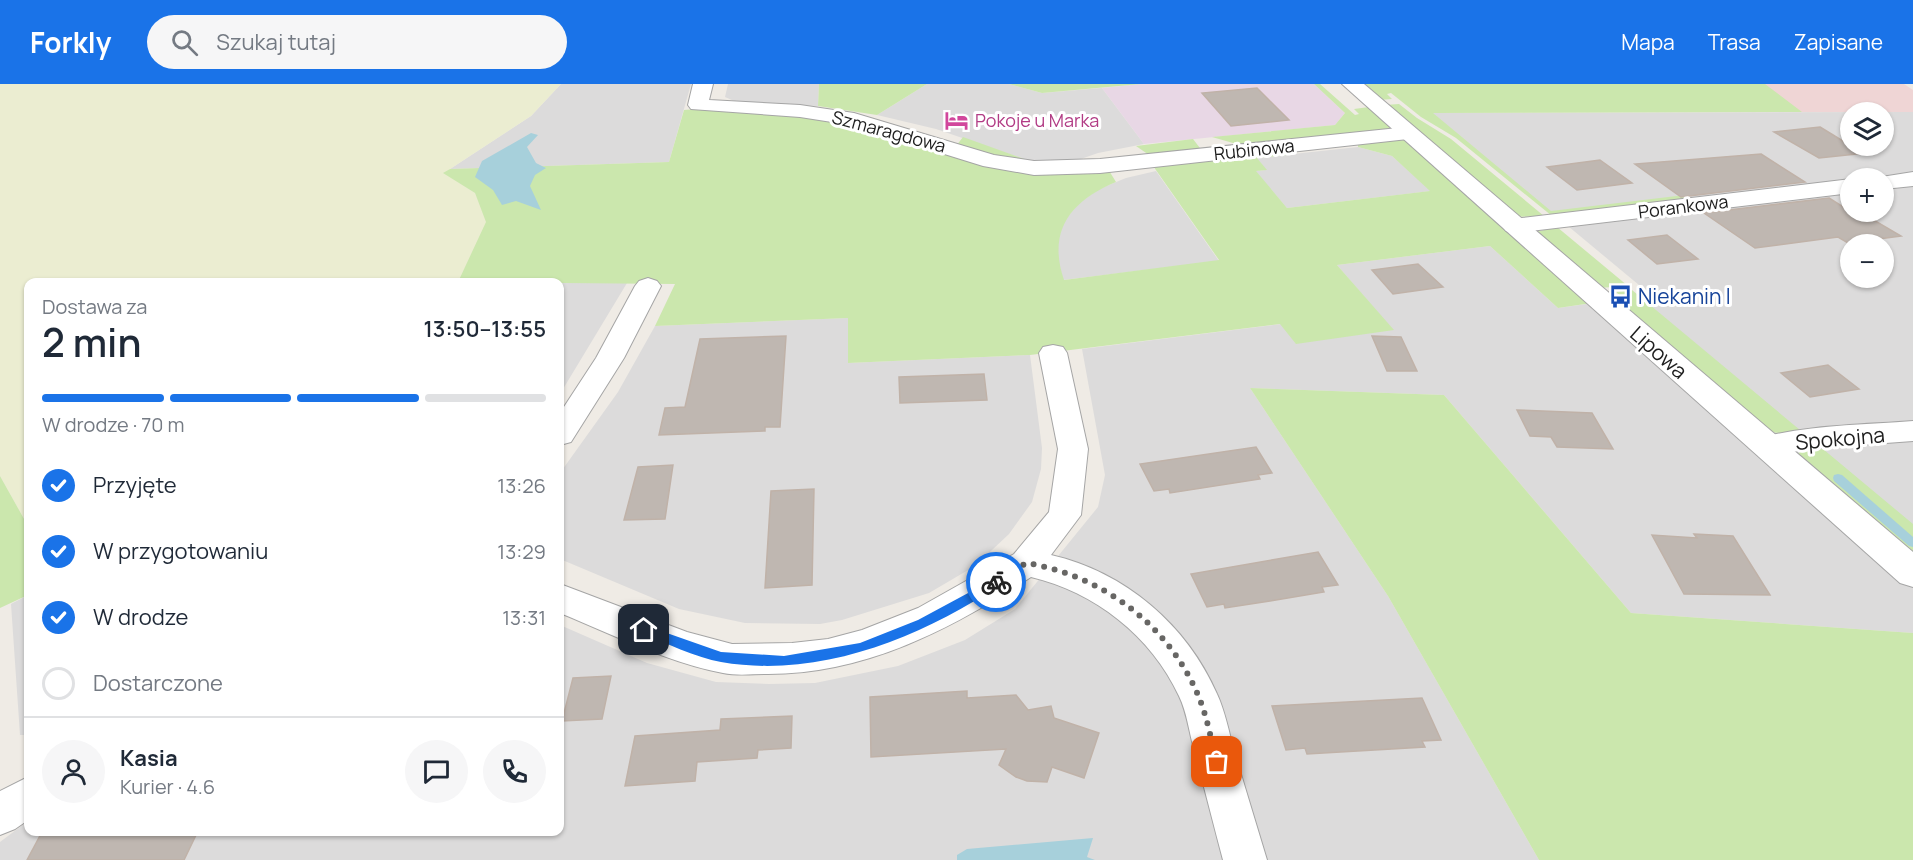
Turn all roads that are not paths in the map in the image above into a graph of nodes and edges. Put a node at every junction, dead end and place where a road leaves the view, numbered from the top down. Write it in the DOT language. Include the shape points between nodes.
graph roads {
  1 [pos="703,84"];
  2 [pos="1352,84"];
  3 [pos="1408,133"];
  4 [pos="1100,166"];
  5 [pos="1913,178"];
  6 [pos="1894,181"];
  7 [pos="1840,187"];
  8 [pos="1514,226"];
  9 [pos="648,286"];
  10 [pos="1053,353"];
  11 [pos="564,429"];
  12 [pos="1913,431"];
  13 [pos="1767,446"];
  14 [pos="1026,563"];
  15 [pos="1913,573"];
  16 [pos="564,599"];
  17 [pos="24,799"];
  18 [pos="0,815"];
  19 [pos="1245,860"];
  1 -- 4 [label="street, Szmaragdowa" via="698,105 800,111 854,119 1019,167"];
  2 -- 3 [label="street, Lipowa"];
  3 -- 4 [label="street, Rubinowa"];
  3 -- 8 [label="street, Lipowa"];
  5 -- 6 [label="street"];
  7 -- 8 [label="street, Porankowa"];
  8 -- 13 [label="street, Lipowa"];
  9 -- 11 [label="street" via="610,358"];
  10 -- 14 [label="street" via="1073,449 1065,515"];
  12 -- 13 [label="street, Spokojna"];
  13 -- 15 [label="street, Lipowa"];
  14 -- 16 [label="street" via="973,597 892,636 861,648 784,661 720,657"];
  14 -- 19 [label="street" via="1055,568 1111,593 1166,643 1199,696"];
  17 -- 18 [label="street"];
}
